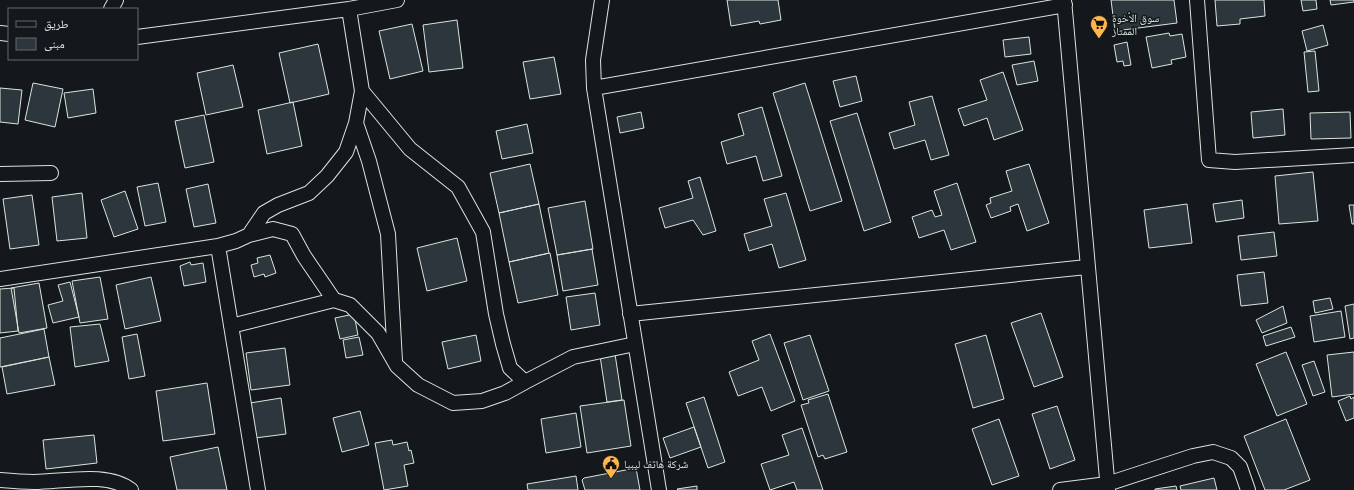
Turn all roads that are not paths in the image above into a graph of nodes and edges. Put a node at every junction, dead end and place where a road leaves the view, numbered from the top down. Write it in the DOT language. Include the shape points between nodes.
graph roads {
  1 [pos="397,0"];
  2 [pos="602,0"];
  3 [pos="1197,0"];
  4 [pos="1064,2"];
  5 [pos="348,9"];
  6 [pos="138,38"];
  7 [pos="594,88"];
  8 [pos="362,91"];
  9 [pos="356,123"];
  10 [pos="1354,155"];
  11 [pos="51,173"];
  12 [pos="0,174"];
  13 [pos="249,235"];
  14 [pos="218,246"];
  15 [pos="1087,267"];
  16 [pos="0,279"];
  17 [pos="334,300"];
  18 [pos="630,314"];
  19 [pos="231,326"];
  20 [pos="635,344"];
  21 [pos="395,363"];
  22 [pos="525,382"];
  23 [pos="0,480"];
  24 [pos="1107,487"];
  25 [pos="131,490"];
  26 [pos="258,490"];
  27 [pos="659,490"];
  28 [pos="1060,490"];
  29 [pos="1248,490"];
  1 -- 5 [label="street"];
  2 -- 7 [label="street" via="593,60"];
  3 -- 10 [label="street" via="1210,160 1235,162"];
  4 -- 7 [label="street"];
  4 -- 15 [label="street"];
  5 -- 6 [label="street"];
  5 -- 8 [label="street"];
  7 -- 18 [label="street"];
  8 -- 9 [label="street"];
  8 -- 22 [label="street" via="410,149 458,187 470,207 483,232 496,314 510,368"];
  9 -- 13 [label="street" via="346,152 320,183 309,193 264,213"];
  9 -- 21 [label="street" via="388,234"];
  11 -- 12 [label="street"];
  13 -- 14 [label="street"];
  13 -- 17 [label="street" via="273,229 292,234"];
  14 -- 16 [label="street"];
  14 -- 19 [label="street"];
  15 -- 18 [label="street"];
  15 -- 24 [label="street"];
  17 -- 19 [label="street"];
  17 -- 21 [label="street" via="350,305 378,333"];
  18 -- 20 [label="street"];
  19 -- 26 [label="street"];
  20 -- 22 [label="street" via="573,357"];
  20 -- 27 [label="street"];
  21 -- 22 [label="street" via="418,385 452,403 482,401"];
  23 -- 25 [label="street" via="33,482 96,479 117,482"];
  24 -- 28 [label="street"];
  24 -- 29 [label="street" via="1193,456 1213,452 1231,458 1240,467"];
}
